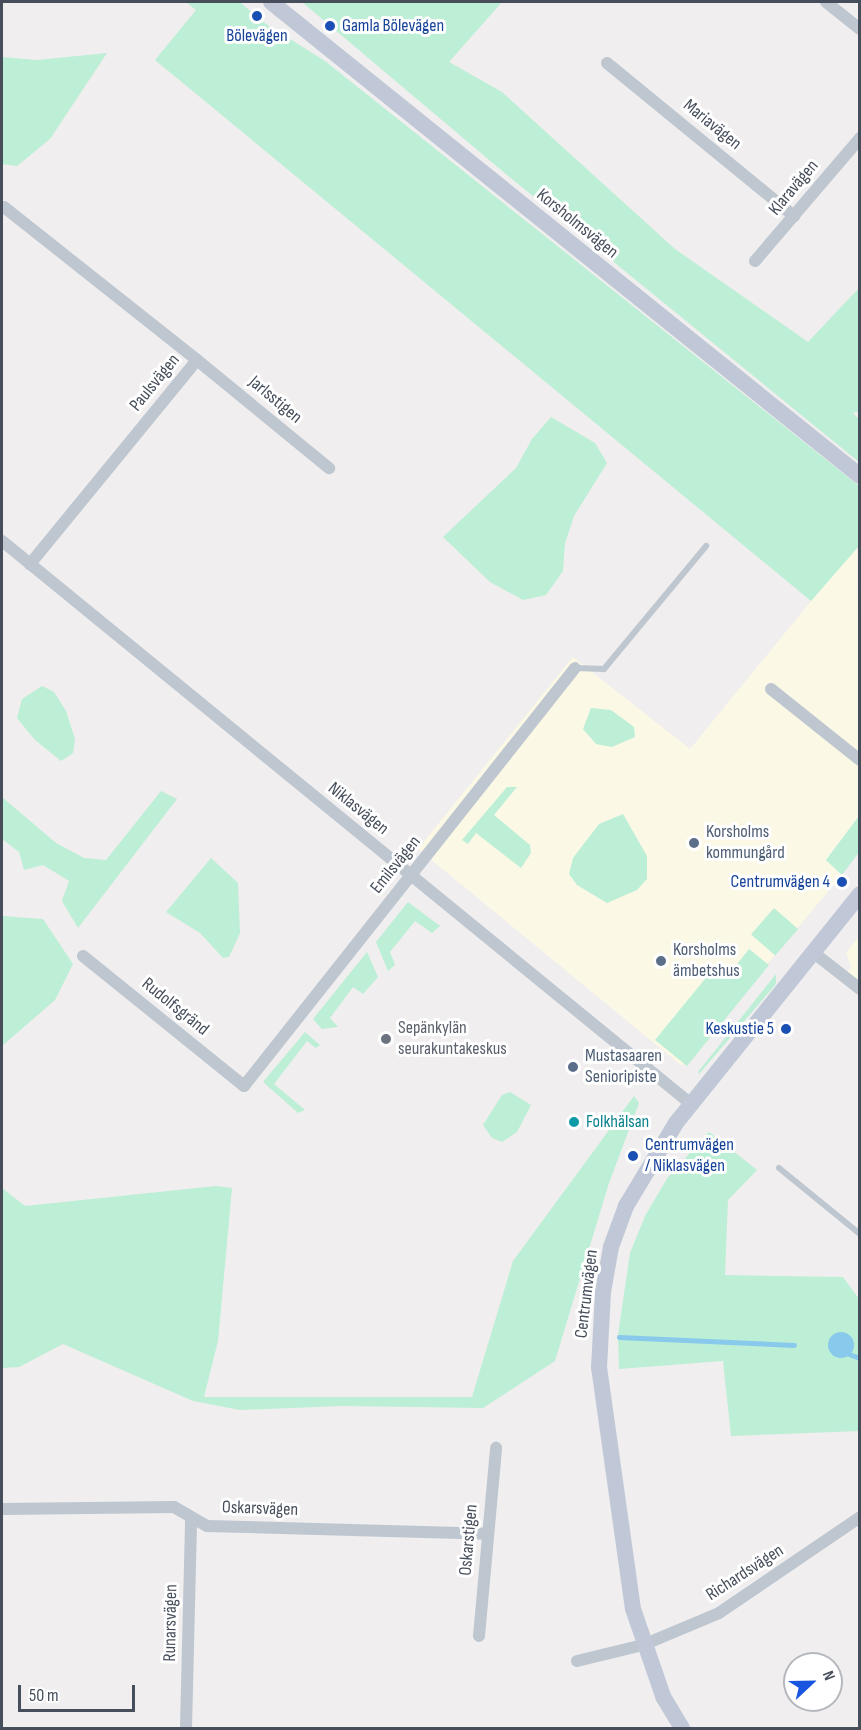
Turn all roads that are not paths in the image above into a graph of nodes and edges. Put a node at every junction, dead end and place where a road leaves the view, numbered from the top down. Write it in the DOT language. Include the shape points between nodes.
graph roads {
  1 [pos="270,2"];
  2 [pos="826,2"];
  3 [pos="860,28"];
  4 [pos="606,63"];
  5 [pos="860,138"];
  6 [pos="4,207"];
  7 [pos="794,216"];
  8 [pos="755,261"];
  9 [pos="197,360"];
  10 [pos="329,468"];
  11 [pos="860,476"];
  12 [pos="2,541"];
  13 [pos="706,546"];
  14 [pos="30,564"];
  15 [pos="575,668"];
  16 [pos="771,689"];
  17 [pos="860,760"];
  18 [pos="411,875"];
  19 [pos="859,895"];
  20 [pos="814,953"];
  21 [pos="83,956"];
  22 [pos="858,984"];
  23 [pos="244,1086"];
  24 [pos="691,1104"];
  25 [pos="778,1168"];
  26 [pos="860,1234"];
  27 [pos="496,1448"];
  28 [pos="2,1509"];
  29 [pos="860,1517"];
  30 [pos="191,1518"];
  31 [pos="487,1534"];
  32 [pos="479,1635"];
  33 [pos="643,1645"];
  34 [pos="577,1661"];
  35 [pos="186,1728"];
  36 [pos="681,1728"];
  1 -- 11 [label="main road, Korsholmsvägen"];
  2 -- 3 [label="street"];
  4 -- 7 [label="street, Mariavägen"];
  5 -- 7 [label="street, Klaravägen"];
  6 -- 9 [label="street, Paulsvägen"];
  7 -- 8 [label="street, Klaravägen"];
  9 -- 10 [label="street, Jarlsstigen"];
  9 -- 14 [label="street, Paulsvägen"];
  12 -- 14 [label="street, Niklasvägen"];
  13 -- 15 [label="lane" via="604,669"];
  14 -- 18 [label="street, Niklasvägen"];
  15 -- 18 [label="street, Emilsvägen"];
  16 -- 17 [label="street"];
  18 -- 23 [label="street, Emilsvägen"];
  18 -- 24 [label="street, Niklasvägen"];
  19 -- 20 [label="main road, Centrumvägen"];
  20 -- 22 [label="street"];
  20 -- 24 [label="main road, Centrumvägen"];
  21 -- 23 [label="street, Rudolfsgränd"];
  24 -- 33 [label="main road, Centrumvägen" via="648,1165 626,1206 611,1247 603,1292 599,1368 633,1609"];
  25 -- 26 [label="lane"];
  27 -- 31 [label="street, Oskarstigen"];
  28 -- 30 [label="street, Oskarsvägen" via="174,1507"];
  29 -- 33 [label="street, Richardsvägen" via="719,1613"];
  30 -- 31 [label="street, Oskarsvägen" via="207,1526"];
  30 -- 35 [label="street, Runarsvägen"];
  31 -- 32 [label="street, Oskarstigen"];
  33 -- 34 [label="street"];
  33 -- 36 [label="main road, Centrumvägen" via="663,1696"];
}
